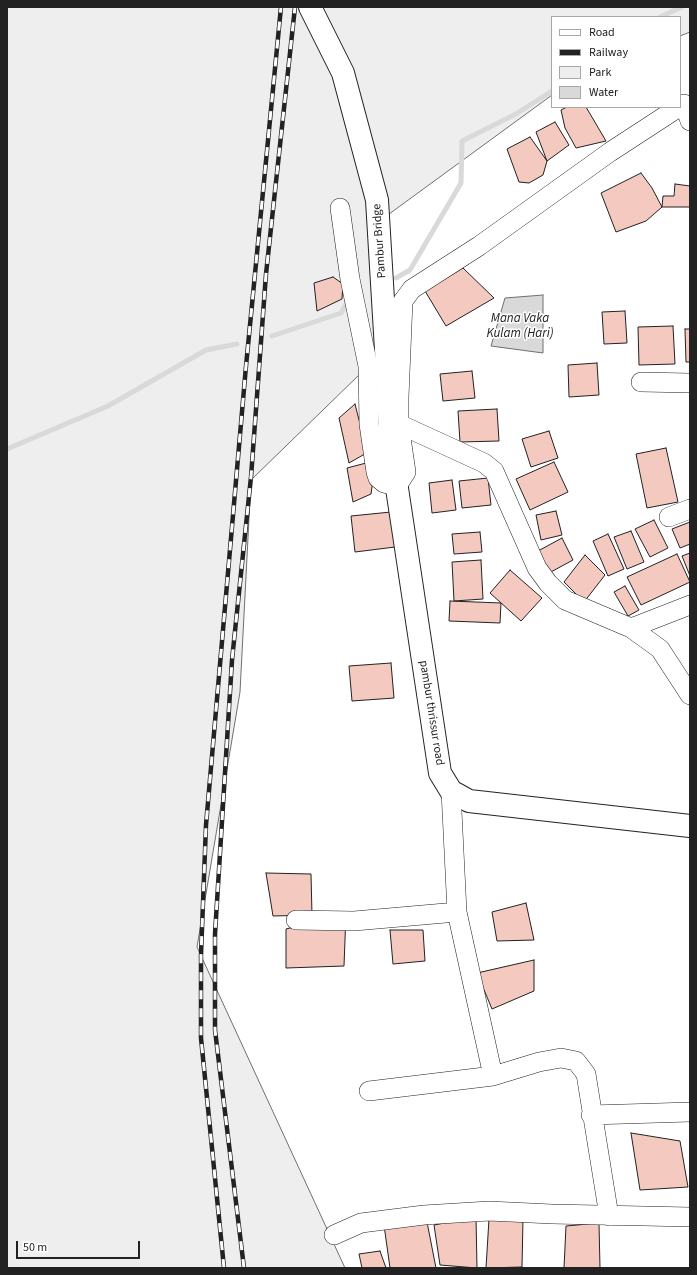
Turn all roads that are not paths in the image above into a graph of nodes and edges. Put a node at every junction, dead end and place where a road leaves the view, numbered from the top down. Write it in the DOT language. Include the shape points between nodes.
graph roads {
  1 [pos="310,7"];
  2 [pos="685,108"];
  3 [pos="340,208"];
  4 [pos="641,382"];
  5 [pos="690,383"];
  6 [pos="399,424"];
  7 [pos="397,486"];
  8 [pos="690,509"];
  9 [pos="669,517"];
  10 [pos="690,605"];
  11 [pos="631,628"];
  12 [pos="690,695"];
  13 [pos="451,791"];
  14 [pos="690,826"];
  15 [pos="457,912"];
  16 [pos="296,920"];
  17 [pos="493,1076"];
  18 [pos="369,1091"];
  19 [pos="690,1112"];
  20 [pos="591,1115"];
  21 [pos="609,1216"];
  22 [pos="690,1217"];
  23 [pos="334,1235"];
  1 -- 7 [label="main road, Pambur Bridge" via="343,73 377,200 390,442"];
  2 -- 6 [label="street" via="610,152 479,246 412,289 403,301"];
  3 -- 7 [label="street" via="350,279 368,366 369,424 376,472 384,483"];
  4 -- 5 [label="street"];
  6 -- 7 [label="street" via="406,472"];
  6 -- 11 [label="street" via="484,463 494,471 537,568 548,583 565,600"];
  7 -- 13 [label="main road, pambur thrissur road" via="440,773"];
  8 -- 9 [label="street"];
  10 -- 11 [label="street"];
  11 -- 12 [label="street" via="660,649"];
  13 -- 14 [label="main road, pambur thrissur road" via="469,801"];
  13 -- 15 [label="street"];
  15 -- 16 [label="street" via="354,921"];
  15 -- 17 [label="street"];
  17 -- 18 [label="street"];
  17 -- 20 [label="street" via="560,1058 576,1061 586,1074"];
  19 -- 20 [label="street"];
  20 -- 21 [label="street"];
  21 -- 22 [label="street"];
  21 -- 23 [label="street" via="489,1211 424,1215 361,1223"];
}
